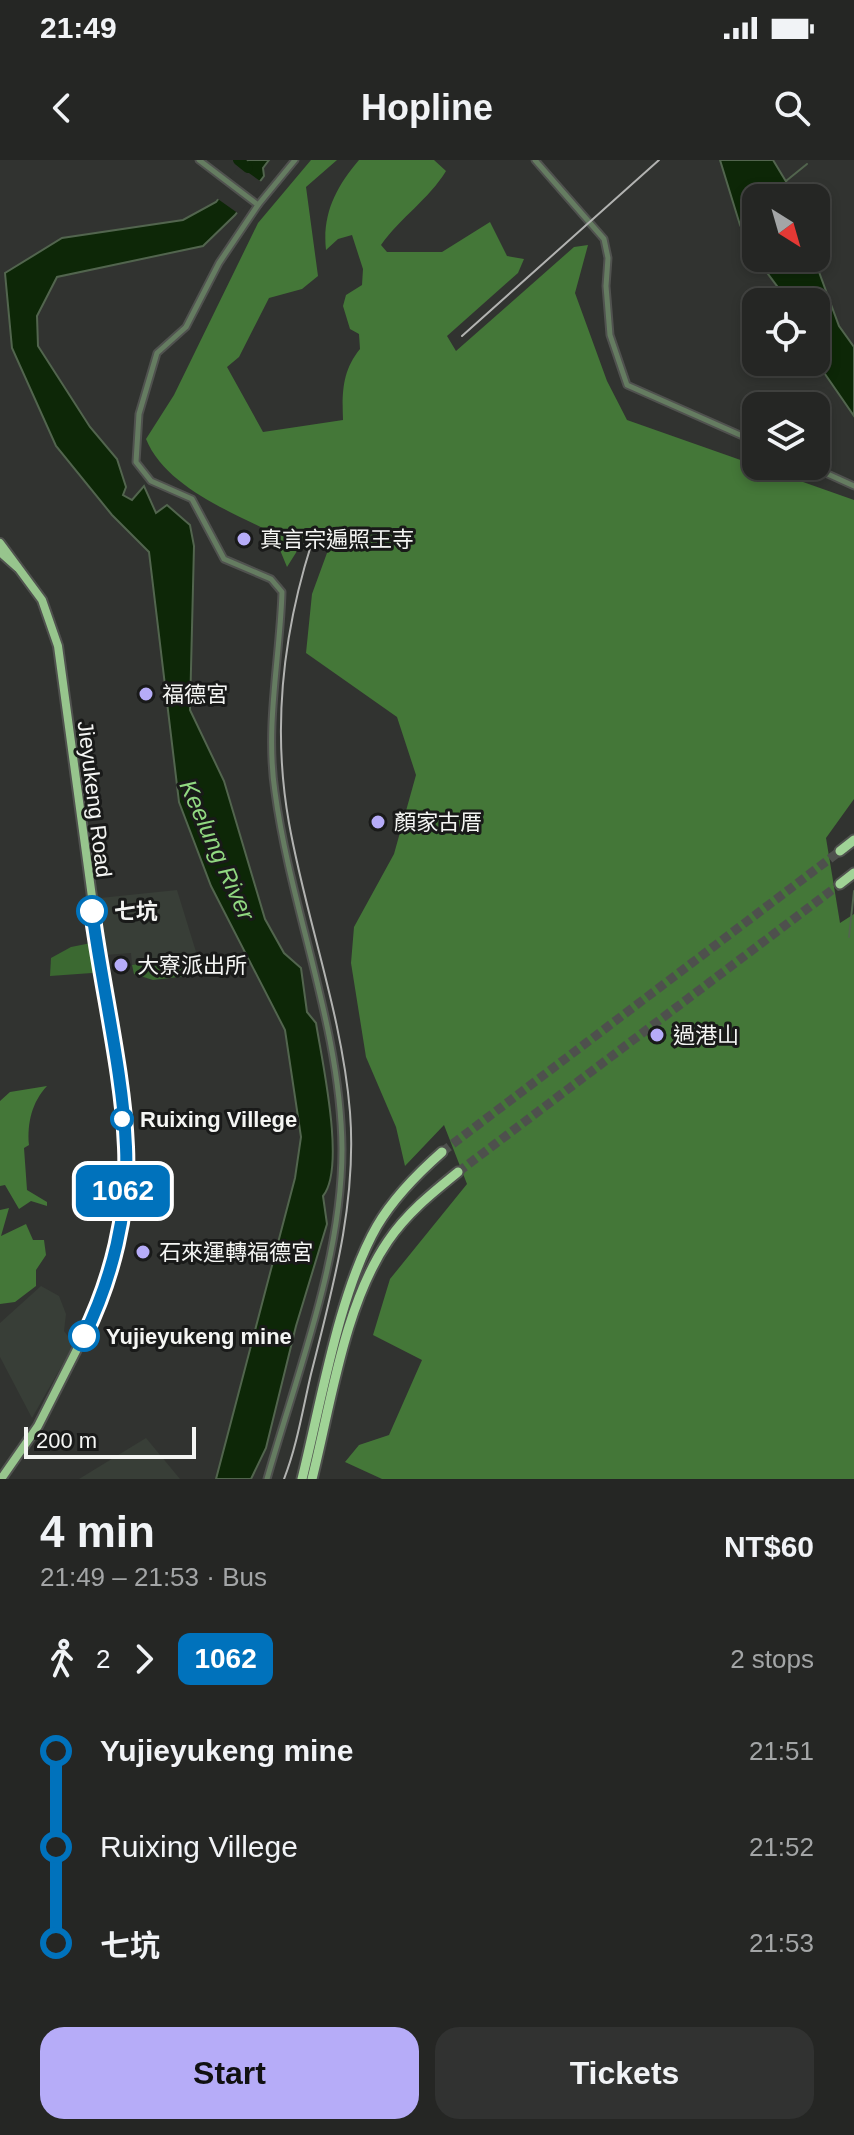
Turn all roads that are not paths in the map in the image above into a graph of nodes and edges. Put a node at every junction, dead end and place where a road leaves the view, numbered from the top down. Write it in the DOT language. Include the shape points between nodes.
graph roads {
  1 [pos="199,160"];
  2 [pos="295,160"];
  3 [pos="535,160"];
  4 [pos="258,205"];
  5 [pos="742,436"];
  6 [pos="830,475"];
  7 [pos="854,486"];
  8 [pos="0,543"];
  9 [pos="0,552"];
  10 [pos="17,567"];
  11 [pos="854,840"];
  12 [pos="840,851"];
  13 [pos="854,873"];
  14 [pos="840,884"];
  15 [pos="442,1152"];
  16 [pos="458,1172"];
  17 [pos="1,1479"];
  18 [pos="267,1479"];
  19 [pos="302,1479"];
  20 [pos="312,1479"];
  1 -- 4 [label="street"];
  2 -- 4 [label="street"];
  3 -- 5 [label="street" via="604,239 610,335 627,385"];
  4 -- 18 [label="street" via="219,263 186,327 157,353 139,414 136,462 151,481 192,499 224,559 271,579 282,592 272,695 274,788 339,1102 342,1146 338,1212"];
  6 -- 7 [label="street"];
  8 -- 10 [label="main road"];
  9 -- 10 [label="main road"];
  10 -- 17 [label="main road, Jieyukeng Road" via="42,600 58,646 126,1148 120,1223 100,1304 38,1426"];
  11 -- 12 [label="highway"];
  13 -- 14 [label="highway"];
  15 -- 19 [label="highway" via="385,1214 357,1268"];
  16 -- 20 [label="highway" via="399,1226 370,1271 352,1320"];
}
